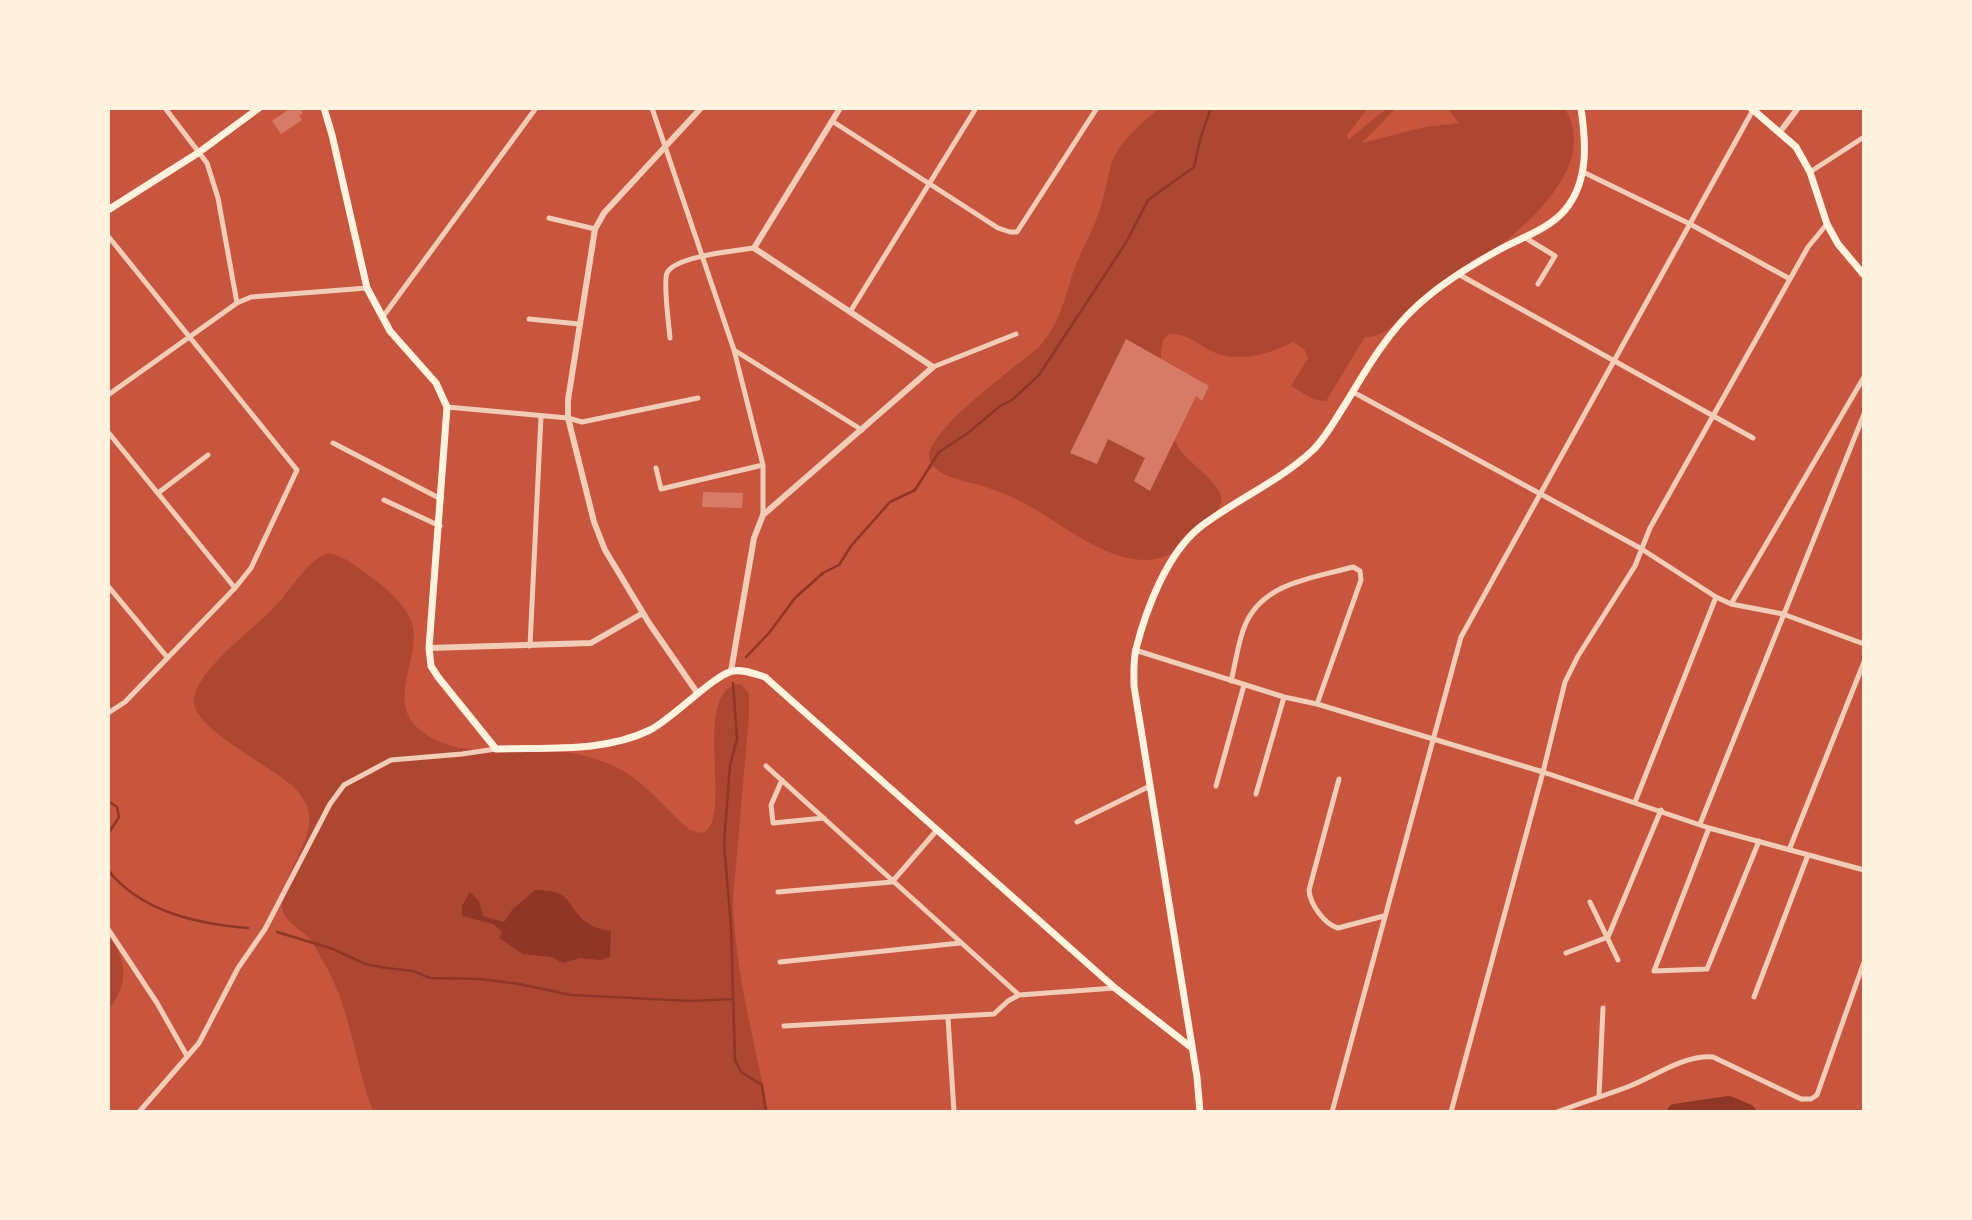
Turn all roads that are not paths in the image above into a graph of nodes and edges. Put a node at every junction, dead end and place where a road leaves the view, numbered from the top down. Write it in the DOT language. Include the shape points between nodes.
graph roads {
  1 [pos="165,108"];
  2 [pos="259,108"];
  3 [pos="324,108"];
  4 [pos="536,108"];
  5 [pos="652,108"];
  6 [pos="701,108"];
  7 [pos="840,108"];
  8 [pos="976,108"];
  9 [pos="1097,108"];
  10 [pos="1581,108"];
  11 [pos="1798,108"];
  12 [pos="1752,109"];
  13 [pos="832,121"];
  14 [pos="1780,132"];
  15 [pos="1864,137"];
  16 [pos="664,149"];
  17 [pos="198,153"];
  18 [pos="1583,172"];
  19 [pos="1810,172"];
  20 [pos="930,182"];
  21 [pos="108,210"];
  22 [pos="549,218"];
  23 [pos="1690,223"];
  24 [pos="1827,224"];
  25 [pos="595,229"];
  26 [pos="108,236"];
  27 [pos="1524,237"];
  28 [pos="754,248"];
  29 [pos="702,257"];
  30 [pos="1458,274"];
  31 [pos="1864,275"];
  32 [pos="1790,279"];
  33 [pos="1538,284"];
  34 [pos="367,288"];
  35 [pos="237,303"];
  36 [pos="850,312"];
  37 [pos="382,318"];
  38 [pos="529,319"];
  39 [pos="579,324"];
  40 [pos="1016,334"];
  41 [pos="191,338"];
  42 [pos="670,338"];
  43 [pos="734,350"];
  44 [pos="1612,360"];
  45 [pos="933,366"];
  46 [pos="1864,377"];
  47 [pos="1353,392"];
  48 [pos="108,395"];
  49 [pos="698,398"];
  50 [pos="447,407"];
  51 [pos="1864,414"];
  52 [pos="541,415"];
  53 [pos="568,418"];
  54 [pos="1713,418"];
  55 [pos="862,430"];
  56 [pos="108,432"];
  57 [pos="1753,438"];
  58 [pos="333,443"];
  59 [pos="208,455"];
  60 [pos="764,465"];
  61 [pos="656,468"];
  62 [pos="158,493"];
  63 [pos="1538,494"];
  64 [pos="441,499"];
  65 [pos="384,500"];
  66 [pos="763,515"];
  67 [pos="440,526"];
  68 [pos="1640,548"];
  69 [pos="108,586"];
  70 [pos="234,588"];
  71 [pos="1716,597"];
  72 [pos="1731,604"];
  73 [pos="643,613"];
  74 [pos="1783,614"];
  75 [pos="1864,644"];
  76 [pos="530,646"];
  77 [pos="429,649"];
  78 [pos="1135,650"];
  79 [pos="167,657"];
  80 [pos="1864,662"];
  81 [pos="732,671"];
  82 [pos="1231,681"];
  83 [pos="1244,685"];
  84 [pos="698,694"];
  85 [pos="1284,697"];
  86 [pos="1318,704"];
  87 [pos="108,713"];
  88 [pos="1432,739"];
  89 [pos="496,749"];
  90 [pos="766,766"];
  91 [pos="1543,772"];
  92 [pos="1339,779"];
  93 [pos="782,780"];
  94 [pos="1150,786"];
  95 [pos="1216,786"];
  96 [pos="1256,794"];
  97 [pos="1635,802"];
  98 [pos="1661,810"];
  99 [pos="824,818"];
  100 [pos="1077,822"];
  101 [pos="1700,824"];
  102 [pos="1709,828"];
  103 [pos="937,830"];
  104 [pos="1759,841"];
  105 [pos="1789,850"];
  106 [pos="1808,855"];
  107 [pos="1864,870"];
  108 [pos="892,882"];
  109 [pos="778,892"];
  110 [pos="1590,902"];
  111 [pos="1384,916"];
  112 [pos="108,929"];
  113 [pos="1608,937"];
  114 [pos="960,943"];
  115 [pos="1566,953"];
  116 [pos="1618,960"];
  117 [pos="780,962"];
  118 [pos="1864,962"];
  119 [pos="1115,988"];
  120 [pos="1019,995"];
  121 [pos="1754,997"];
  122 [pos="1603,1008"];
  123 [pos="948,1018"];
  124 [pos="784,1026"];
  125 [pos="1192,1048"];
  126 [pos="187,1055"];
  127 [pos="1599,1096"];
  128 [pos="139,1111"];
  129 [pos="954,1111"];
  130 [pos="1200,1111"];
  131 [pos="1332,1111"];
  132 [pos="1451,1111"];
  133 [pos="1557,1111"];
  1 -- 17 [label="street"];
  2 -- 17 [label="main road"];
  3 -- 34 [label="main road"];
  4 -- 37 [label="street"];
  5 -- 16 [label="street"];
  6 -- 16 [label="street"];
  7 -- 13 [label="street"];
  8 -- 20 [label="street"];
  9 -- 20 [label="street" via="1017,232 998,228"];
  10 -- 18 [label="main road" via="1586,144"];
  11 -- 14 [label="street"];
  12 -- 14 [label="main road"];
  12 -- 23 [label="street"];
  13 -- 20 [label="street"];
  13 -- 28 [label="street"];
  14 -- 19 [label="main road" via="1796,147"];
  15 -- 19 [label="street"];
  16 -- 25 [label="street" via="604,213"];
  16 -- 29 [label="street"];
  17 -- 21 [label="main road"];
  17 -- 35 [label="street" via="207,163 218,198"];
  18 -- 23 [label="street"];
  18 -- 27 [label="main road" via="1565,209 1548,225"];
  19 -- 24 [label="main road"];
  20 -- 36 [label="street"];
  22 -- 25 [label="street"];
  23 -- 32 [label="street"];
  23 -- 44 [label="street"];
  24 -- 31 [label="main road"];
  24 -- 32 [label="street"];
  25 -- 39 [label="street"];
  26 -- 41 [label="street"];
  27 -- 30 [label="main road"];
  27 -- 33 [label="street" via="1555,256"];
  28 -- 29 [label="street"];
  28 -- 36 [label="street"];
  29 -- 42 [label="street" via="673,265 666,275"];
  29 -- 43 [label="street"];
  30 -- 44 [label="street"];
  30 -- 47 [label="main road" via="1418,305 1371,361"];
  32 -- 54 [label="street"];
  34 -- 35 [label="street" via="251,297"];
  34 -- 37 [label="main road"];
  35 -- 41 [label="street"];
  36 -- 45 [label="street"];
  37 -- 50 [label="main road" via="436,383"];
  38 -- 39 [label="street"];
  39 -- 53 [label="street"];
  40 -- 45 [label="street"];
  41 -- 48 [label="street"];
  41 -- 70 [label="street" via="298,470 251,568"];
  43 -- 55 [label="street"];
  43 -- 60 [label="street"];
  44 -- 54 [label="street"];
  44 -- 63 [label="street"];
  45 -- 55 [label="street"];
  46 -- 72 [label="street"];
  47 -- 63 [label="street"];
  47 -- 78 [label="main road" via="1315,448 1186,540 1160,583"];
  49 -- 53 [label="street" via="582,422"];
  50 -- 52 [label="street"];
  50 -- 64 [label="main road"];
  51 -- 74 [label="street"];
  52 -- 53 [label="street"];
  52 -- 76 [label="street"];
  53 -- 73 [label="street" via="594,522 605,550"];
  54 -- 57 [label="street"];
  54 -- 68 [label="street"];
  55 -- 66 [label="street"];
  56 -- 62 [label="street"];
  58 -- 64 [label="street"];
  59 -- 62 [label="street"];
  60 -- 61 [label="street" via="661,489"];
  60 -- 66 [label="street"];
  62 -- 70 [label="street"];
  63 -- 68 [label="street"];
  63 -- 88 [label="street" via="1461,636"];
  64 -- 67 [label="main road"];
  65 -- 67 [label="street"];
  66 -- 81 [label="street" via="754,538"];
  67 -- 77 [label="main road"];
  68 -- 71 [label="street"];
  68 -- 91 [label="street" via="1635,566 1565,682"];
  69 -- 79 [label="street"];
  70 -- 79 [label="street"];
  71 -- 72 [label="street"];
  71 -- 97 [label="street"];
  72 -- 74 [label="street"];
  73 -- 76 [label="street" via="591,643"];
  73 -- 84 [label="street"];
  74 -- 75 [label="street"];
  74 -- 101 [label="street"];
  76 -- 77 [label="street"];
  77 -- 89 [label="main road" via="438,677"];
  78 -- 82 [label="street"];
  78 -- 94 [label="main road" via="1134,686"];
  79 -- 87 [label="street" via="125,702"];
  80 -- 105 [label="street"];
  81 -- 84 [label="main road"];
  81 -- 103 [label="main road" via="765,677"];
  82 -- 83 [label="street"];
  82 -- 86 [label="street" via="1245,624 1259,602 1279,588 1353,567 1360,571 1361,580"];
  83 -- 85 [label="street"];
  83 -- 95 [label="street"];
  84 -- 89 [label="main road" via="671,717 624,739 598,746"];
  85 -- 86 [label="street"];
  85 -- 96 [label="street"];
  86 -- 88 [label="street"];
  88 -- 91 [label="street"];
  88 -- 111 [label="street"];
  89 -- 126 [label="street" via="391,760 344,785 199,1043"];
  90 -- 93 [label="street"];
  91 -- 97 [label="street"];
  91 -- 132 [label="street"];
  92 -- 111 [label="street" via="1310,900 1330,926 1338,928"];
  93 -- 99 [label="street"];
  93 -- 99 [label="street" via="771,805 773,823"];
  94 -- 100 [label="street"];
  94 -- 125 [label="main road"];
  97 -- 98 [label="street"];
  98 -- 101 [label="street"];
  98 -- 113 [label="street"];
  99 -- 108 [label="street"];
  101 -- 102 [label="street"];
  102 -- 104 [label="street"];
  102 -- 104 [label="street" via="1654,971 1707,969"];
  103 -- 108 [label="street"];
  103 -- 119 [label="main road"];
  104 -- 105 [label="street"];
  105 -- 106 [label="street"];
  106 -- 107 [label="street"];
  106 -- 121 [label="street"];
  108 -- 109 [label="street"];
  108 -- 114 [label="street"];
  110 -- 113 [label="street"];
  111 -- 131 [label="street"];
  112 -- 126 [label="street"];
  113 -- 115 [label="street"];
  113 -- 116 [label="street"];
  114 -- 117 [label="street"];
  114 -- 120 [label="street"];
  118 -- 127 [label="street" via="1817,1095 1811,1099 1801,1099 1703,1056"];
  119 -- 120 [label="street"];
  119 -- 125 [label="main road"];
  120 -- 123 [label="street" via="994,1014"];
  122 -- 127 [label="street"];
  123 -- 124 [label="street"];
  123 -- 129 [label="street"];
  125 -- 130 [label="main road"];
  126 -- 128 [label="street"];
  127 -- 133 [label="street"];
}
